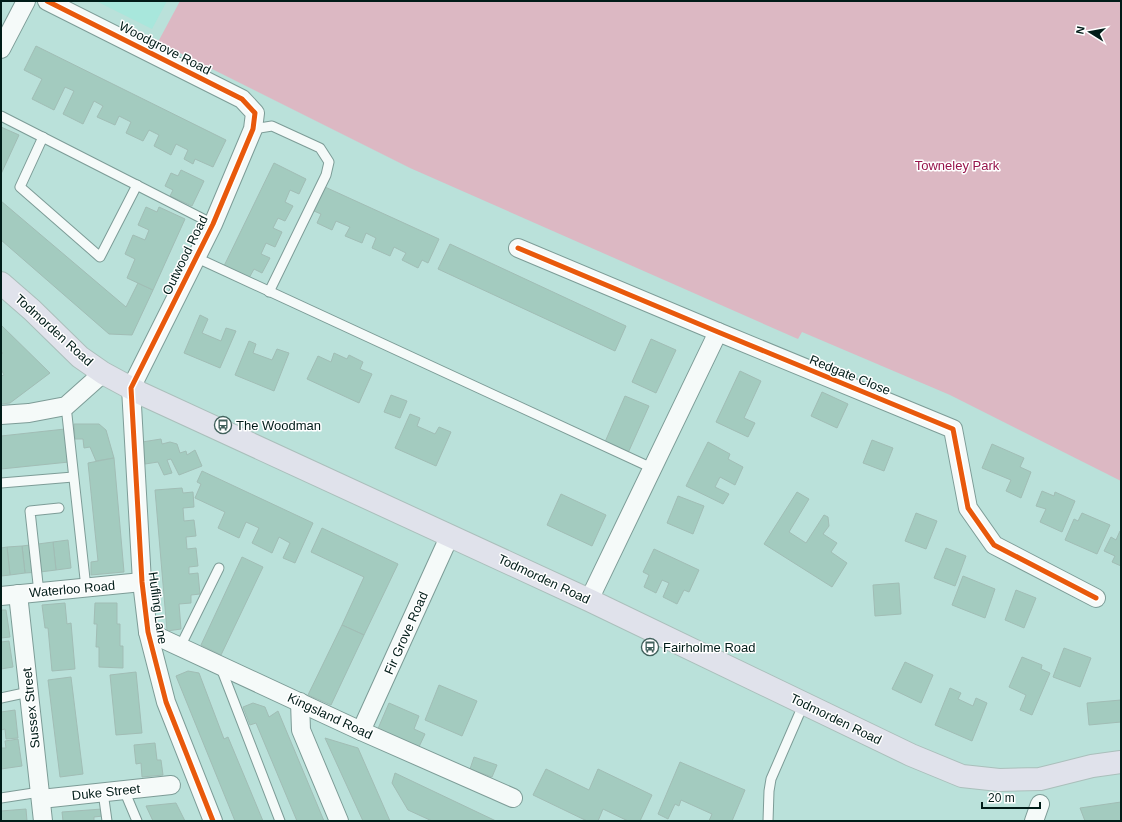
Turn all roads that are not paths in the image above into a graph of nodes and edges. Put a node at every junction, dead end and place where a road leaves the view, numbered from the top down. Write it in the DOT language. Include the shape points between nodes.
graph roads {
  1 [pos="26,1"];
  2 [pos="47,1"];
  3 [pos="1,49"];
  4 [pos="1,116"];
  5 [pos="253,129"];
  6 [pos="43,137"];
  7 [pos="137,186"];
  8 [pos="213,224"];
  9 [pos="518,248"];
  10 [pos="197,258"];
  11 [pos="1,283"];
  12 [pos="269,292"];
  13 [pos="718,332"];
  14 [pos="103,373"];
  15 [pos="131,388"];
  16 [pos="66,406"];
  17 [pos="1,415"];
  18 [pos="652,468"];
  19 [pos="73,477"];
  20 [pos="1,483"];
  21 [pos="59,508"];
  22 [pos="450,535"];
  23 [pos="219,568"];
  24 [pos="142,582"];
  25 [pos="86,588"];
  26 [pos="39,593"];
  27 [pos="10,595"];
  28 [pos="1096,598"];
  29 [pos="589,600"];
  30 [pos="148,632"];
  31 [pos="180,647"];
  32 [pos="220,666"];
  33 [pos="29,692"];
  34 [pos="1,698"];
  35 [pos="300,702"];
  36 [pos="804,703"];
  37 [pos="361,731"];
  38 [pos="1121,762"];
  39 [pos="171,785"];
  40 [pos="124,790"];
  41 [pos="103,792"];
  42 [pos="40,795"];
  43 [pos="1,798"];
  44 [pos="513,798"];
  45 [pos="1040,804"];
  46 [pos="43,821"];
  47 [pos="107,821"];
  48 [pos="137,821"];
  49 [pos="213,821"];
  50 [pos="280,821"];
  51 [pos="339,821"];
  52 [pos="768,821"];
  53 [pos="1034,821"];
  1 -- 3 [label="street"];
  2 -- 5 [label="street, Woodgrove Road" via="242,99 255,113"];
  4 -- 6 [label="lane"];
  5 -- 8 [label="street, Outwood Road"];
  5 -- 12 [label="lane" via="272,126 320,148 329,162 326,175"];
  6 -- 7 [label="lane"];
  6 -- 7 [label="lane" via="20,187 100,257"];
  7 -- 8 [label="lane"];
  8 -- 10 [label="street, Outwood Road"];
  9 -- 13 [label="street, Redgate Close"];
  10 -- 12 [label="lane"];
  10 -- 15 [label="street, Outwood Road"];
  11 -- 14 [label="highway, Todmorden Road" via="80,357"];
  12 -- 18 [label="lane"];
  13 -- 18 [label="street"];
  13 -- 28 [label="street, Redgate Close" via="953,429 968,508 994,545"];
  14 -- 15 [label="highway, Todmorden Road"];
  14 -- 16 [label="street"];
  15 -- 22 [label="highway, Todmorden Road"];
  15 -- 24 [label="street, Hufling Lane"];
  16 -- 17 [label="street"];
  16 -- 19 [label="lane"];
  18 -- 29 [label="street"];
  19 -- 20 [label="lane"];
  19 -- 25 [label="lane"];
  21 -- 26 [label="lane" via="30,511"];
  22 -- 29 [label="highway, Todmorden Road"];
  22 -- 37 [label="street, Fir Grove Road"];
  23 -- 31 [label="lane"];
  24 -- 25 [label="street, Waterloo Road"];
  24 -- 30 [label="street, Hufling Lane"];
  25 -- 26 [label="street, Waterloo Road"];
  26 -- 27 [label="street, Waterloo Road"];
  27 -- 33 [label="street, Sussex Street"];
  29 -- 36 [label="highway, Todmorden Road"];
  30 -- 31 [label="street, Kingsland Road"];
  30 -- 49 [label="street, Hufling Lane" via="166,702"];
  31 -- 32 [label="street, Kingsland Road"];
  32 -- 35 [label="street, Kingsland Road"];
  32 -- 50 [label="lane"];
  33 -- 34 [label="lane"];
  33 -- 42 [label="street, Sussex Street"];
  35 -- 37 [label="street, Kingsland Road"];
  35 -- 51 [label="street" via="301,730"];
  36 -- 38 [label="highway, Todmorden Road" via="911,755 962,776 999,780 1040,779 1092,766"];
  36 -- 52 [label="lane" via="771,779"];
  37 -- 44 [label="street, Kingsland Road"];
  39 -- 40 [label="street, Duke Street"];
  40 -- 41 [label="street, Duke Street"];
  40 -- 48 [label="lane"];
  41 -- 42 [label="street, Duke Street"];
  41 -- 47 [label="lane"];
  42 -- 43 [label="lane"];
  42 -- 46 [label="street, Sussex Street"];
  45 -- 53 [label="street"];
}
